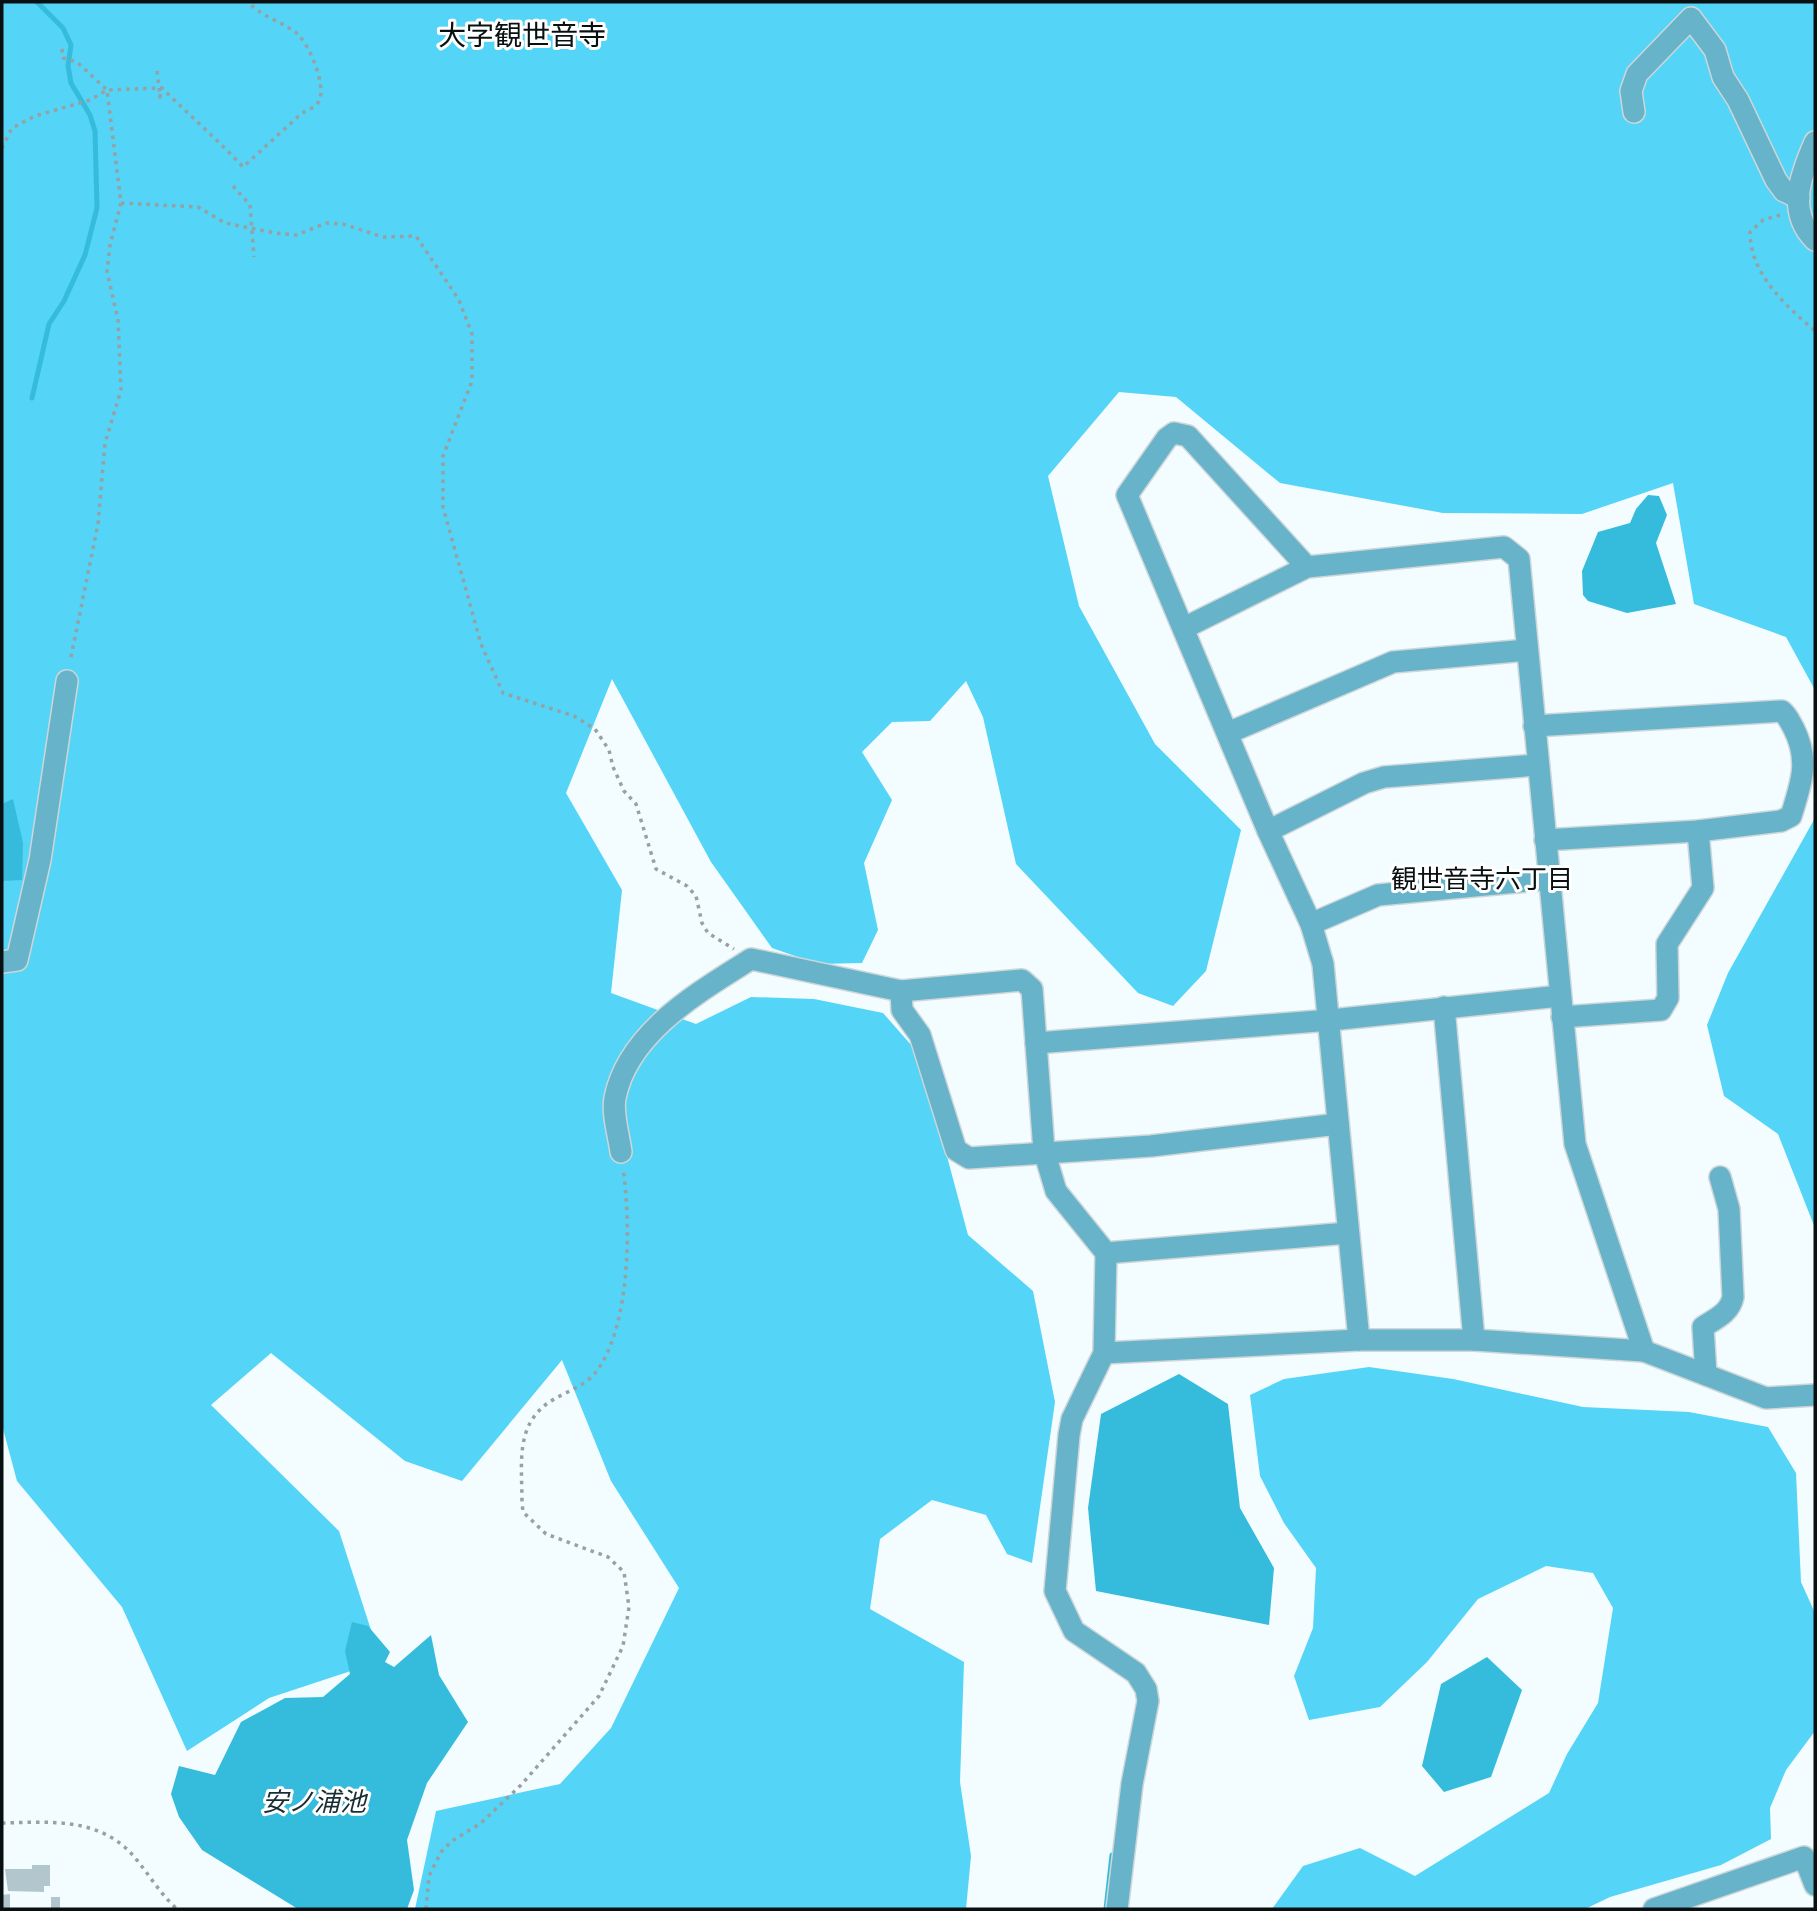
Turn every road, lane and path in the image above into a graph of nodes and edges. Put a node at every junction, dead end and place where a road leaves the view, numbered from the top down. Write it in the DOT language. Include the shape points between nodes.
graph roads {
  1 [pos="248,2"];
  2 [pos="62,49"];
  3 [pos="156,71"];
  4 [pos="162,88"];
  5 [pos="107,90"];
  6 [pos="1634,113"];
  7 [pos="1815,142"];
  8 [pos="2,148"];
  9 [pos="233,186"];
  10 [pos="121,203"];
  11 [pos="1799,203"];
  12 [pos="253,230"];
  13 [pos="1815,240"];
  14 [pos="254,257"];
  15 [pos="1815,331"];
  16 [pos="1307,567"];
  17 [pos="1184,628"];
  18 [pos="1527,650"];
  19 [pos="67,681"];
  20 [pos="1534,726"];
  21 [pos="1228,733"];
  22 [pos="1537,765"];
  23 [pos="1268,831"];
  24 [pos="1698,831"];
  25 [pos="1545,840"];
  26 [pos="1549,879"];
  27 [pos="1311,924"];
  28 [pos="751,959"];
  29 [pos="2,962"];
  30 [pos="901,991"];
  31 [pos="1444,1007"];
  32 [pos="1561,1007"];
  33 [pos="1331,1020"];
  34 [pos="1036,1043"];
  35 [pos="1338,1124"];
  36 [pos="1044,1151"];
  37 [pos="621,1152"];
  38 [pos="1720,1177"];
  39 [pos="1348,1233"];
  40 [pos="1106,1253"];
  41 [pos="1359,1340"];
  42 [pos="1474,1340"];
  43 [pos="1644,1351"];
  44 [pos="1104,1353"];
  45 [pos="1706,1375"];
  46 [pos="1815,1395"];
  47 [pos="2,1823"];
  48 [pos="1815,1885"];
  49 [pos="177,1909"];
  50 [pos="426,1909"];
  51 [pos="1117,1909"];
  52 [pos="1654,1909"];
  1 -- 4 [label="path" via="297,32 315,63 319,102 243,167"];
  2 -- 5 [label="path" via="66,59"];
  3 -- 4 [label="path" via="160,97"];
  4 -- 5 [label="path"];
  5 -- 8 [label="path" via="12,128"];
  5 -- 10 [label="path"];
  6 -- 11 [label="street" via="1631,91 1637,74 1691,18 1715,50 1723,77 1776,180"];
  7 -- 11 [label="street" via="1803,169"];
  9 -- 12 [label="path" via="250,205"];
  10 -- 12 [label="path" via="198,207 225,223"];
  10 -- 19 [label="path" via="107,272 118,319 121,390 105,443 98,524"];
  11 -- 13 [label="street" via="1802,220"];
  11 -- 15 [label="path" via="1763,220 1750,232 1750,245 1768,284"];
  12 -- 14 [label="path"];
  12 -- 28 [label="path" via="297,235 326,223 383,237 416,236 458,300 472,334 472,381 443,456 443,508 481,644 503,692 574,716 594,729 609,750 624,791 636,804 656,869 696,896 708,933"];
  16 -- 17 [label="street"];
  16 -- 17 [label="street" via="1188,436 1174,433 1127,495"];
  16 -- 18 [label="street" via="1504,547 1519,559"];
  17 -- 21 [label="street"];
  18 -- 20 [label="street"];
  18 -- 21 [label="street" via="1394,662"];
  19 -- 29 [label="street" via="40,860 17,960"];
  20 -- 22 [label="street"];
  20 -- 24 [label="street" via="1782,711 1802,744 1804,760 1791,816"];
  21 -- 23 [label="street"];
  22 -- 23 [label="street" via="1384,777"];
  22 -- 25 [label="street"];
  23 -- 27 [label="street"];
  24 -- 25 [label="street"];
  24 -- 32 [label="street" via="1703,888 1667,944 1668,999 1661,1010"];
  25 -- 26 [label="street"];
  26 -- 27 [label="street" via="1378,895"];
  26 -- 32 [label="street"];
  27 -- 33 [label="street" via="1323,964"];
  28 -- 30 [label="street"];
  28 -- 37 [label="street" via="670,1011 626,1066 614,1100"];
  30 -- 34 [label="street" via="1022,980 1032,989"];
  30 -- 36 [label="street" via="902,1010 920,1035 956,1150 969,1158"];
  31 -- 32 [label="street"];
  31 -- 33 [label="street"];
  31 -- 42 [label="street"];
  32 -- 43 [label="street" via="1575,1144"];
  33 -- 34 [label="street"];
  33 -- 35 [label="street"];
  34 -- 36 [label="street"];
  35 -- 36 [label="street" via="1151,1146"];
  35 -- 39 [label="street"];
  36 -- 40 [label="street" via="1056,1191"];
  37 -- 50 [label="path" via="628,1199 627,1265 619,1321 598,1370 538,1408 523,1436 522,1502 523,1512 546,1534 608,1557 624,1572 629,1607 623,1646 599,1696 521,1785 481,1824 441,1852 429,1876"];
  38 -- 45 [label="street" via="1729,1209 1733,1297 1731,1306 1703,1328"];
  39 -- 40 [label="street"];
  39 -- 41 [label="street"];
  40 -- 44 [label="street"];
  41 -- 42 [label="street"];
  41 -- 44 [label="street"];
  42 -- 43 [label="street"];
  43 -- 45 [label="street"];
  44 -- 51 [label="street" via="1071,1427 1055,1591 1074,1631 1129,1668 1146,1689 1147,1713 1132,1784"];
  45 -- 46 [label="street" via="1766,1398"];
  47 -- 49 [label="path" via="82,1824 107,1835 128,1851"];
  48 -- 52 [label="street" via="1804,1857"];
}
